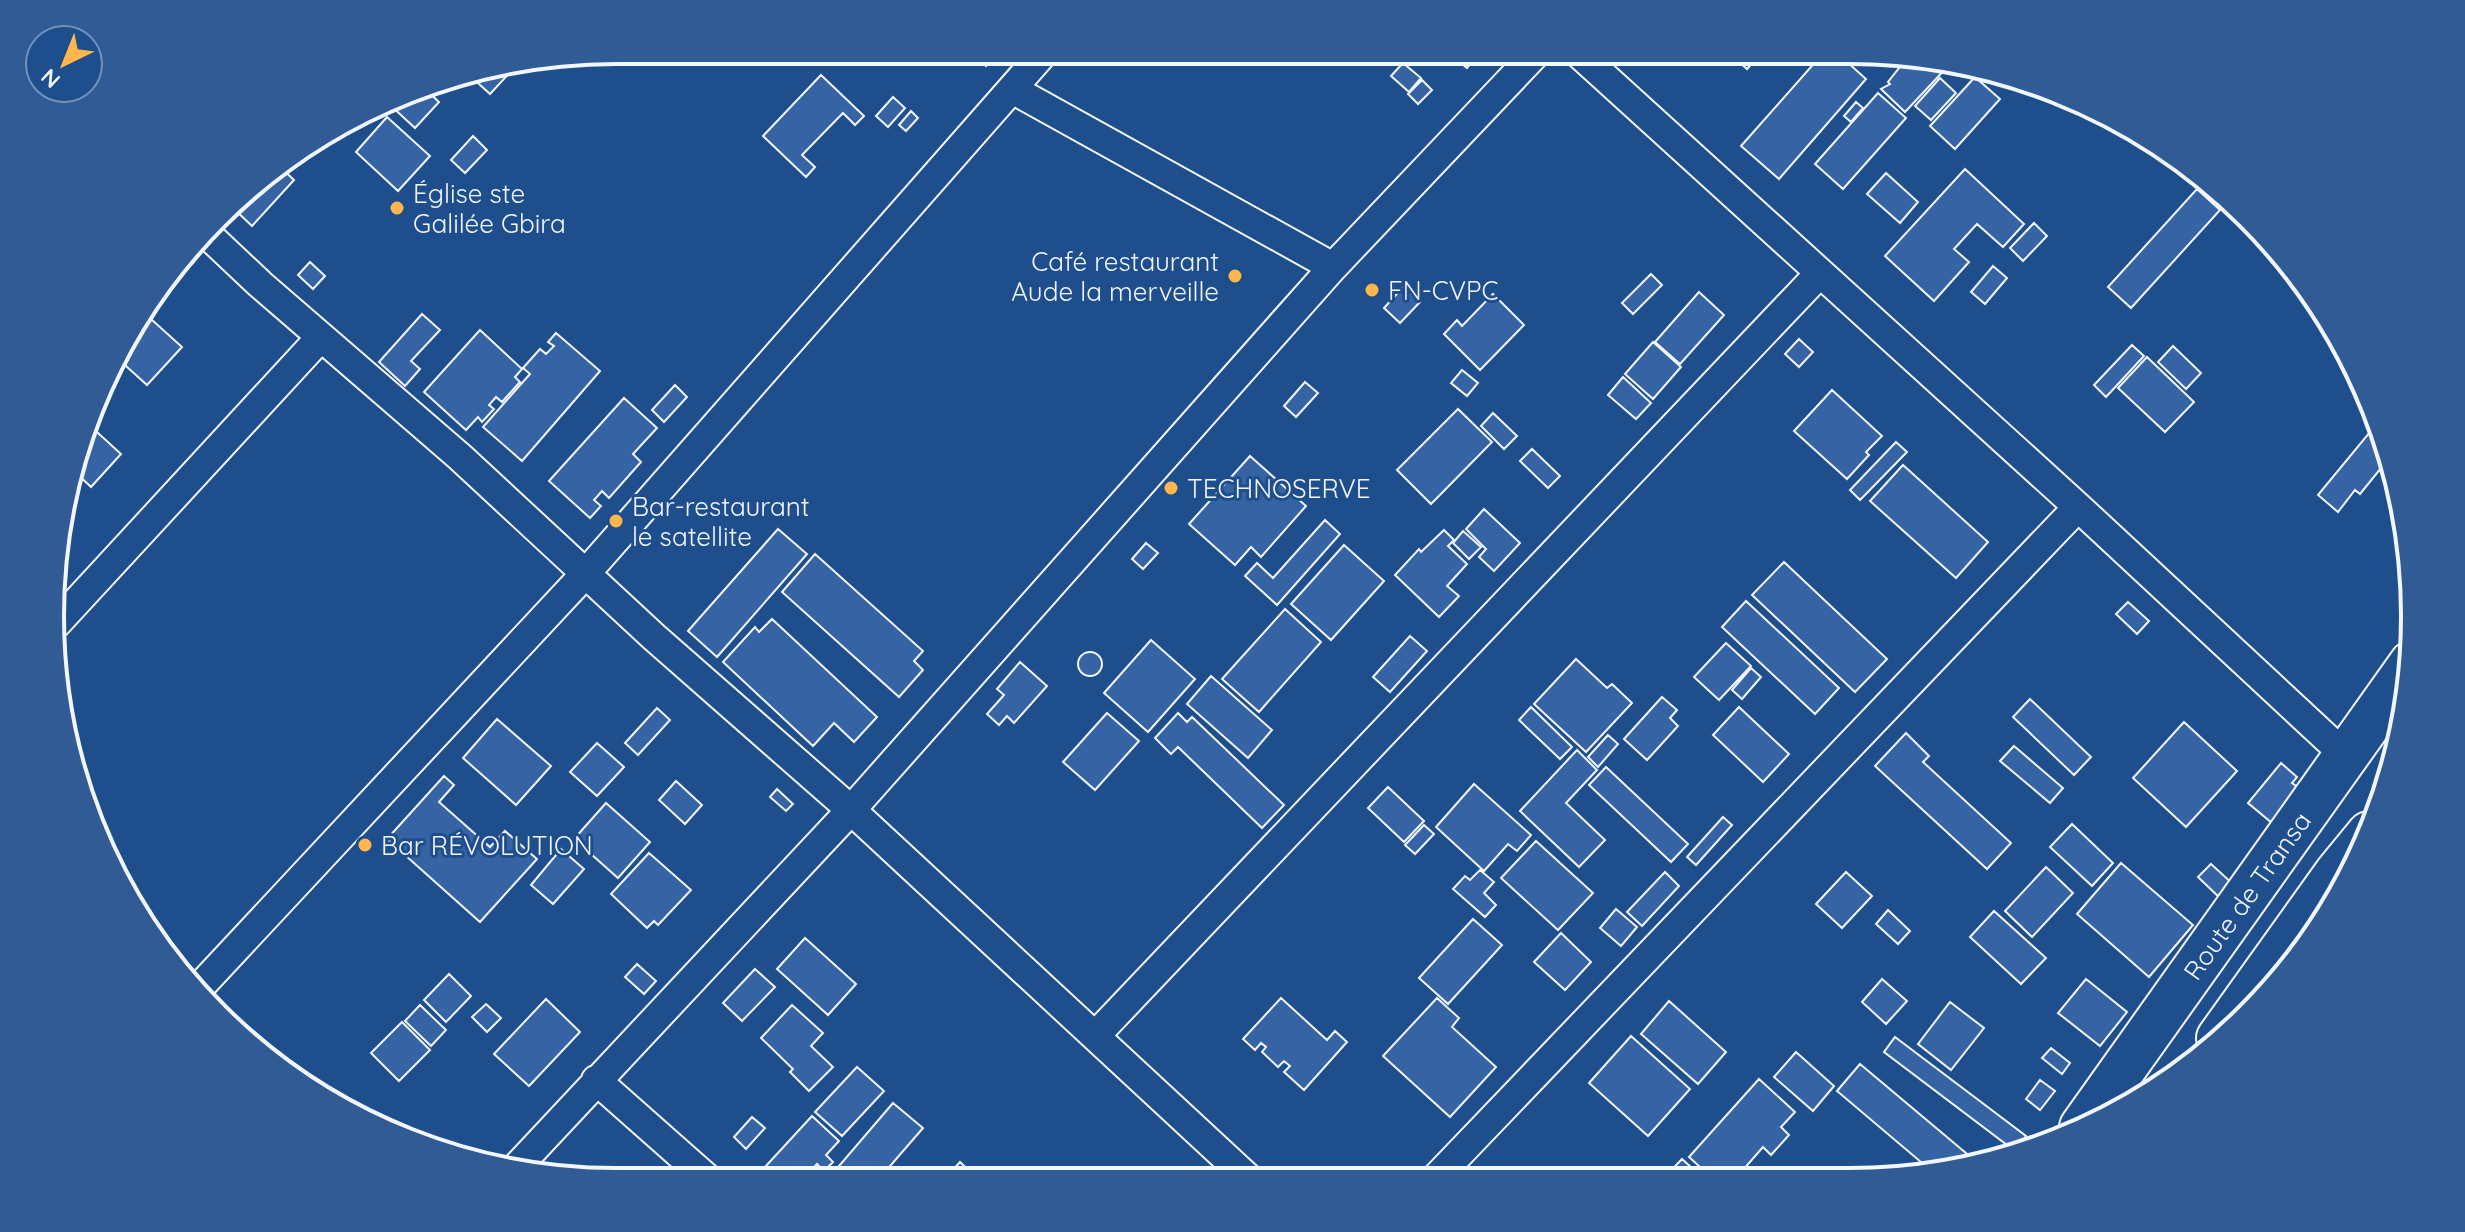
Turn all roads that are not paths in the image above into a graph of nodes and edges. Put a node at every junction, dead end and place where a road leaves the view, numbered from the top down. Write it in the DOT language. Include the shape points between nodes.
graph roads {
  1 [pos="1034,64"];
  2 [pos="1526,64"];
  3 [pos="1590,64"];
  4 [pos="1012,89"];
  5 [pos="213,240"];
  6 [pos="1333,267"];
  7 [pos="1820,273"];
  8 [pos="321,337"];
  9 [pos="2078,507"];
  10 [pos="586,573"];
  11 [pos="64,615"];
  12 [pos="2396,686"];
  13 [pos="2347,757"];
  14 [pos="851,810"];
  15 [pos="2310,919"];
  16 [pos="2262,982"];
  17 [pos="204,983"];
  18 [pos="1096,1035"];
  19 [pos="596,1080"];
  20 [pos="2094,1111"];
  21 [pos="523,1160"];
  22 [pos="695,1168"];
  23 [pos="1237,1168"];
  24 [pos="1446,1168"];
  1 -- 4 [label="street"];
  2 -- 6 [label="street"];
  3 -- 7 [label="street"];
  4 -- 6 [label="street"];
  4 -- 10 [label="street"];
  5 -- 8 [label="street"];
  6 -- 14 [label="street"];
  7 -- 9 [label="street"];
  7 -- 18 [label="street"];
  8 -- 10 [label="street"];
  8 -- 11 [label="street"];
  9 -- 13 [label="street"];
  9 -- 24 [label="street"];
  10 -- 14 [label="street"];
  10 -- 17 [label="street"];
  12 -- 13 [label="main road, Route de Transa"];
  13 -- 20 [label="main road, Route de Transa"];
  14 -- 18 [label="street"];
  14 -- 19 [label="street"];
  15 -- 16 [label="main road"];
  18 -- 23 [label="street"];
  19 -- 21 [label="street"];
  19 -- 22 [label="street"];
}
